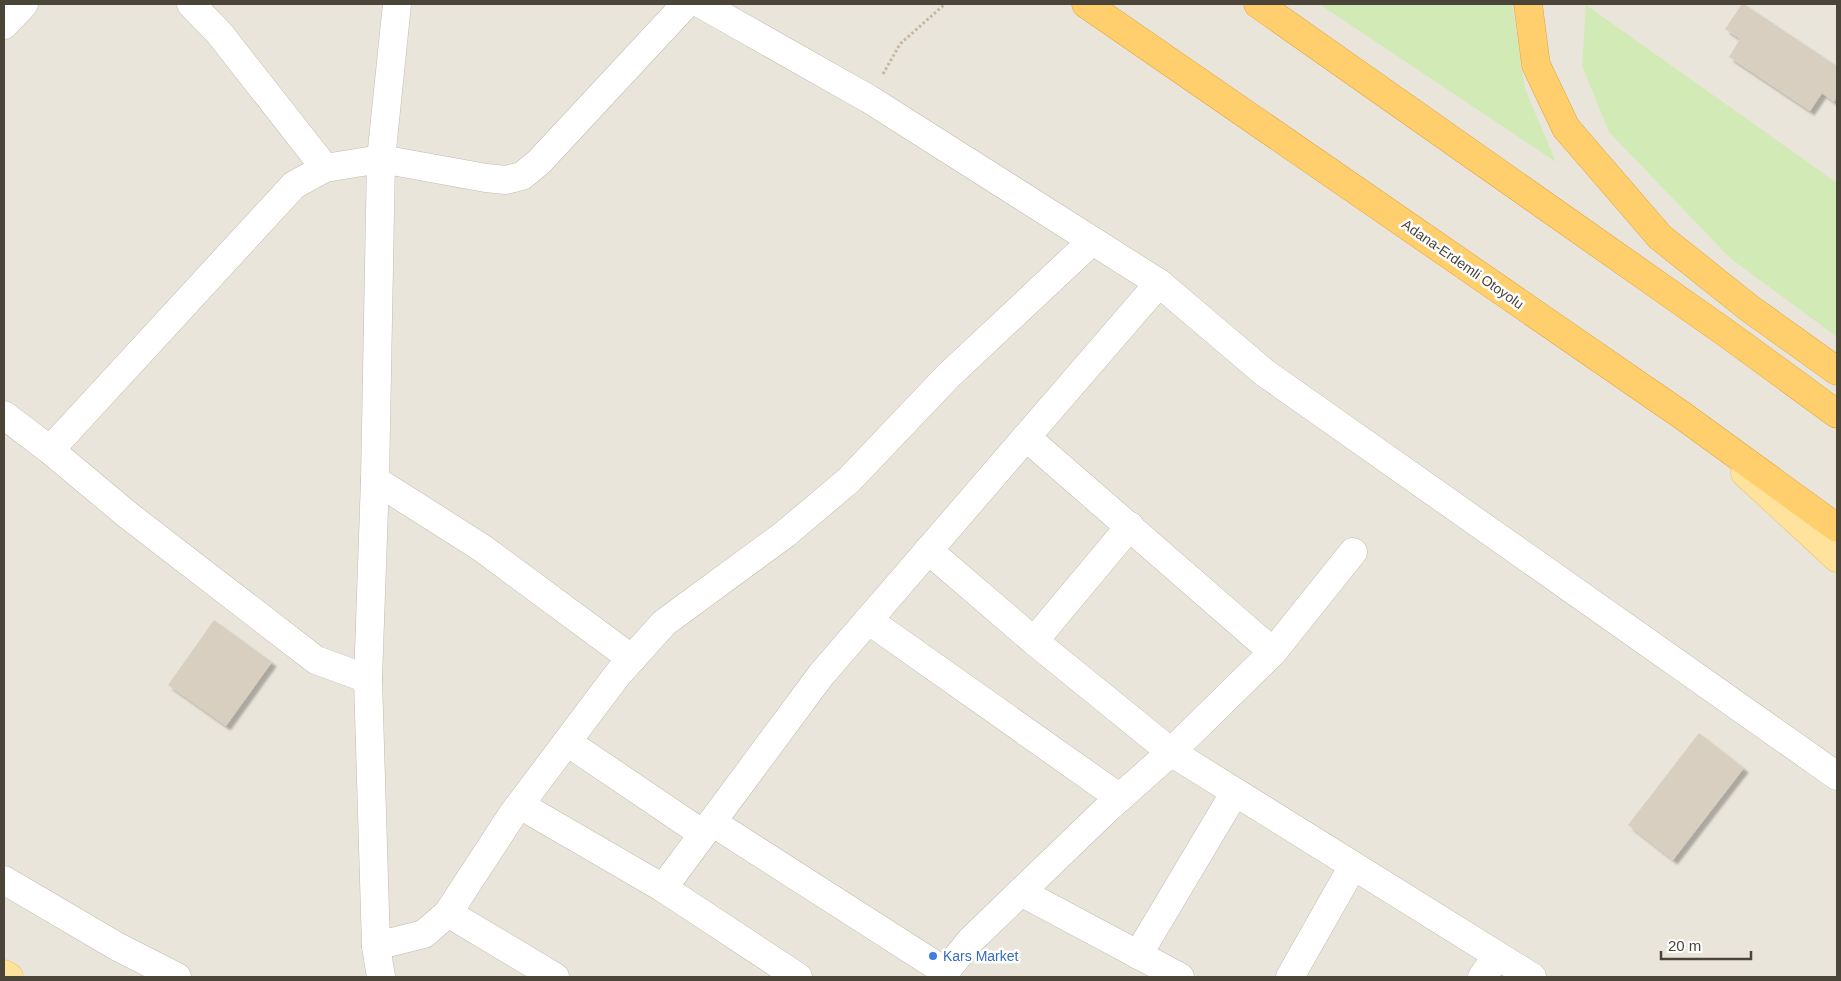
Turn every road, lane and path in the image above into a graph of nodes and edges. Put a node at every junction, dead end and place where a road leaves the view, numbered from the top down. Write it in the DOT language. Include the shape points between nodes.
graph roads {
  1 [pos="24,4"];
  2 [pos="191,4"];
  3 [pos="397,4"];
  4 [pos="686,4"];
  5 [pos="701,4"];
  6 [pos="945,4"];
  7 [pos="1086,4"];
  8 [pos="1258,4"];
  9 [pos="1528,4"];
  10 [pos="4,25"];
  11 [pos="869,99"];
  12 [pos="381,159"];
  13 [pos="325,168"];
  14 [pos="1092,241"];
  15 [pos="1159,284"];
  16 [pos="1837,372"];
  17 [pos="1837,414"];
  18 [pos="1683,416"];
  19 [pos="5,418"];
  20 [pos="1026,437"];
  21 [pos="50,450"];
  22 [pos="375,480"];
  23 [pos="1130,526"];
  24 [pos="1837,528"];
  25 [pos="928,550"];
  26 [pos="1353,552"];
  27 [pos="1837,558"];
  28 [pos="868,620"];
  29 [pos="1034,640"];
  30 [pos="1273,652"];
  31 [pos="632,659"];
  32 [pos="368,679"];
  33 [pos="567,742"];
  34 [pos="1171,752"];
  35 [pos="1837,776"];
  36 [pos="1235,792"];
  37 [pos="1120,798"];
  38 [pos="520,805"];
  39 [pos="707,828"];
  40 [pos="1353,866"];
  41 [pos="4,880"];
  42 [pos="663,888"];
  43 [pos="1021,892"];
  44 [pos="448,913"];
  45 [pos="376,946"];
  46 [pos="1138,955"];
  47 [pos="1489,966"];
  48 [pos="4,974"];
  49 [pos="943,974"];
  50 [pos="9,977"];
  51 [pos="176,977"];
  52 [pos="381,977"];
  53 [pos="555,977"];
  54 [pos="798,977"];
  55 [pos="1180,977"];
  56 [pos="1290,977"];
  57 [pos="1532,977"];
  1 -- 10 [label="street"];
  2 -- 13 [label="street" via="220,34"];
  3 -- 12 [label="street"];
  4 -- 12 [label="street" via="539,162 522,176 506,180 486,178"];
  5 -- 11 [label="street"];
  6 -- 11 [label="path" via="900,44"];
  7 -- 18 [label="highway, Adana-Erdemli Otoyolu"];
  8 -- 17 [label="highway"];
  9 -- 16 [label="highway" via="1536,65 1566,128 1660,237"];
  11 -- 14 [label="street"];
  12 -- 13 [label="street"];
  12 -- 22 [label="street"];
  13 -- 21 [label="street" via="294,185"];
  14 -- 15 [label="street"];
  14 -- 31 [label="street" via="948,376 848,480 785,534 664,624"];
  15 -- 20 [label="street"];
  15 -- 35 [label="street" via="1265,373"];
  18 -- 24 [label="highway, Adana-Erdemli Otoyolu"];
  18 -- 27 [label="main road"];
  19 -- 21 [label="street"];
  20 -- 23 [label="street"];
  20 -- 25 [label="street"];
  21 -- 32 [label="street" via="137,522 316,660"];
  22 -- 31 [label="street" via="482,548"];
  22 -- 32 [label="street"];
  23 -- 29 [label="street"];
  23 -- 30 [label="street"];
  25 -- 28 [label="street"];
  25 -- 29 [label="street"];
  26 -- 30 [label="street"];
  28 -- 37 [label="street"];
  28 -- 39 [label="street" via="820,675"];
  29 -- 34 [label="street"];
  30 -- 34 [label="street"];
  31 -- 33 [label="street"];
  32 -- 45 [label="street"];
  33 -- 38 [label="street"];
  33 -- 39 [label="street"];
  34 -- 36 [label="street"];
  34 -- 37 [label="street"];
  36 -- 40 [label="street"];
  36 -- 46 [label="street"];
  37 -- 43 [label="street"];
  38 -- 42 [label="street"];
  38 -- 44 [label="street"];
  39 -- 42 [label="street"];
  39 -- 49 [label="street"];
  40 -- 47 [label="street"];
  40 -- 56 [label="street"];
  41 -- 51 [label="street"];
  42 -- 54 [label="street"];
  43 -- 46 [label="street"];
  43 -- 49 [label="street" via="971,940"];
  44 -- 45 [label="street" via="424,934"];
  44 -- 53 [label="street"];
  45 -- 52 [label="street"];
  46 -- 55 [label="street"];
  47 -- 57 [label="street"];
  48 -- 50 [label="main road"];
}
